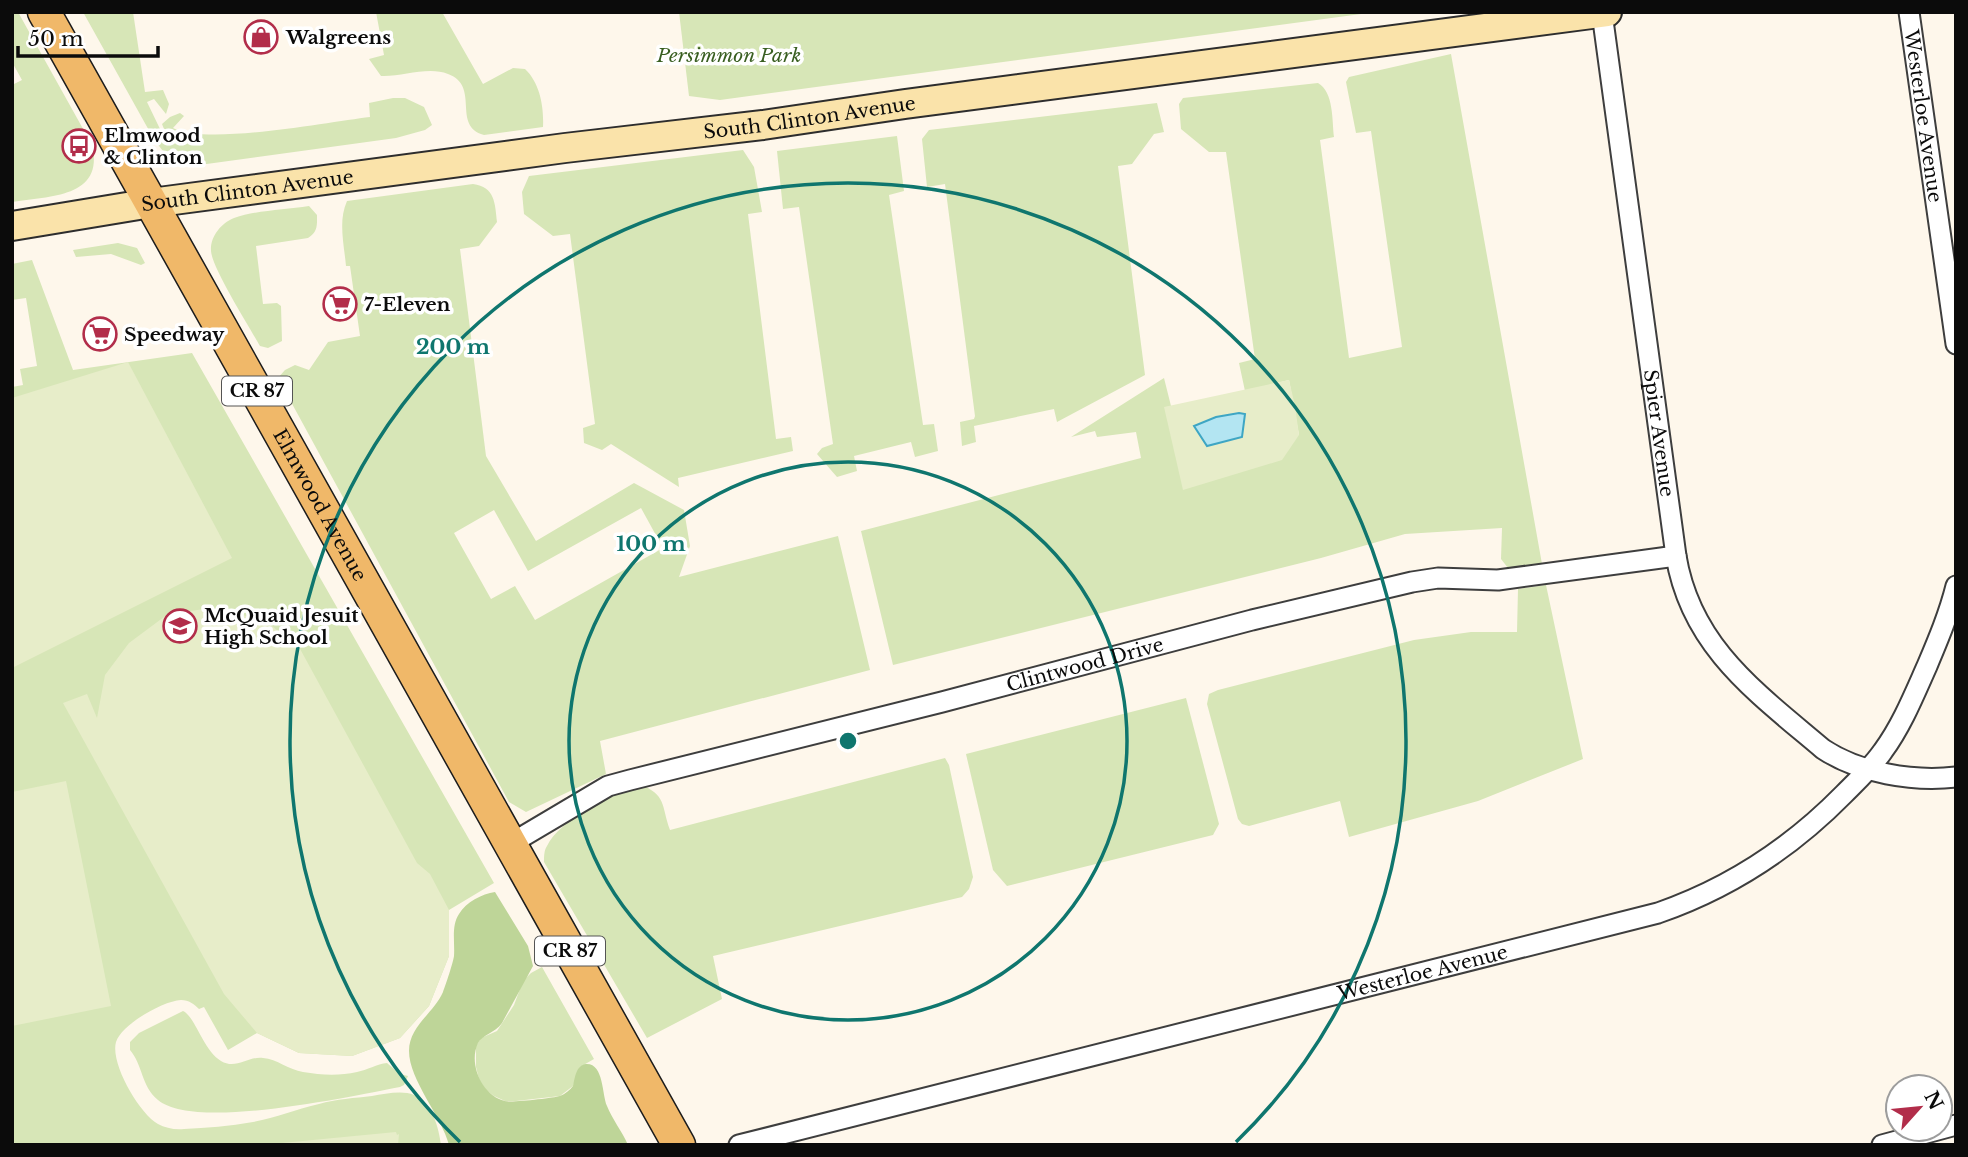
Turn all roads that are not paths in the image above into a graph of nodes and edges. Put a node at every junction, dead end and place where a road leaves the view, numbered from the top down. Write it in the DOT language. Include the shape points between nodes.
graph roads {
  1 [pos="44,12"];
  2 [pos="1909,12"];
  3 [pos="1605,13"];
  4 [pos="151,203"];
  5 [pos="1948,225"];
  6 [pos="12,226"];
  7 [pos="1956,344"];
  8 [pos="1676,556"];
  9 [pos="1956,586"];
  10 [pos="1869,768"];
  11 [pos="1956,777"];
  12 [pos="510,844"];
  13 [pos="1956,1125"];
  14 [pos="678,1145"];
  15 [pos="739,1145"];
  16 [pos="1882,1145"];
  1 -- 4 [label="main road, Elmwood Avenue / CR 87"];
  2 -- 5 [label="street, Westerloe Avenue"];
  3 -- 4 [label="street, South Clinton Avenue"];
  3 -- 8 [label="street, Spier Avenue"];
  4 -- 6 [label="street, South Clinton Avenue"];
  4 -- 12 [label="main road, Elmwood Avenue / CR 87"];
  5 -- 7 [label="street, Westerloe Avenue"];
  8 -- 10 [label="street, Spier Avenue" via="1693,613 1726,663 1823,749 1849,764"];
  8 -- 12 [label="street, Clintwood Drive" via="1498,580 1438,578 1252,620 608,786"];
  9 -- 10 [label="street, Westerloe Avenue" via="1908,709"];
  10 -- 11 [label="street, Spier Avenue" via="1924,780"];
  10 -- 15 [label="street, Westerloe Avenue" via="1796,839 1766,861 1708,894 1658,913"];
  12 -- 14 [label="main road, Elmwood Avenue / CR 87"];
  13 -- 16 [label="street"];
}
